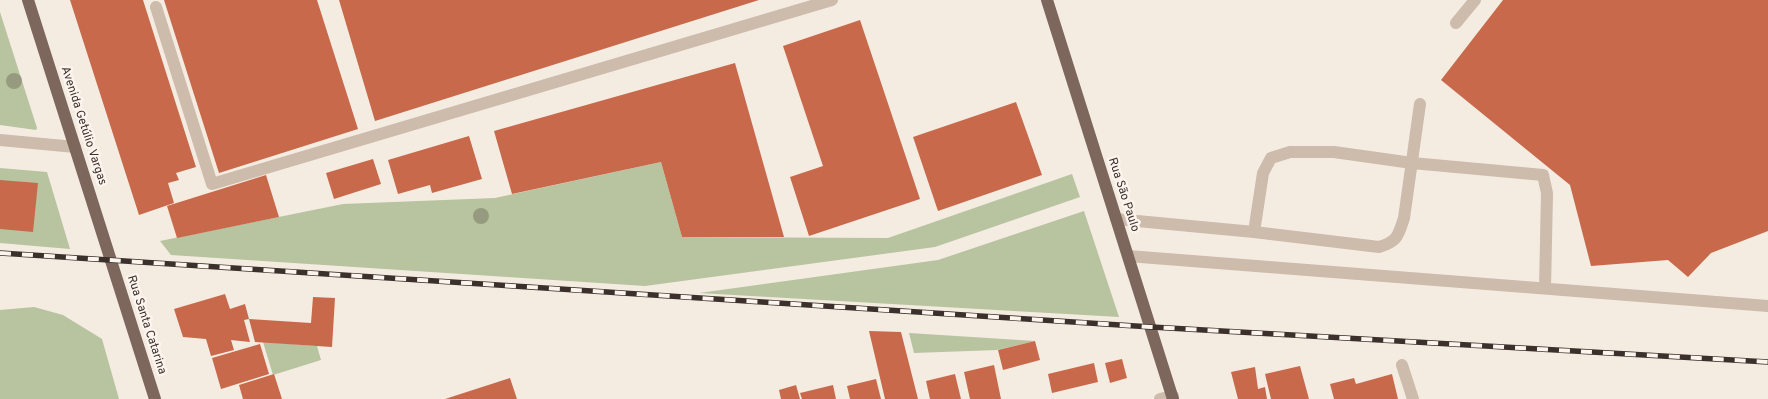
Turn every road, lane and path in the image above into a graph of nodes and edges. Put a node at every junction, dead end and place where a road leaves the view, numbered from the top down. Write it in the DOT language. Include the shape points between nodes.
graph roads {
  1 [pos="28,0"];
  2 [pos="832,0"];
  3 [pos="1047,0"];
  4 [pos="1475,0"];
  5 [pos="156,7"];
  6 [pos="1456,23"];
  7 [pos="1420,104"];
  8 [pos="0,140"];
  9 [pos="75,147"];
  10 [pos="1412,163"];
  11 [pos="1116,219"];
  12 [pos="1254,232"];
  13 [pos="1128,256"];
  14 [pos="110,260"];
  15 [pos="1545,288"];
  16 [pos="1768,306"];
  17 [pos="1402,365"];
  18 [pos="1169,398"];
  19 [pos="154,399"];
  20 [pos="1413,399"];
  1 -- 9 [label="main road, Avenida Getúlio Vargas"];
  2 -- 5 [label="street" via="212,184"];
  3 -- 11 [label="main road, Rua São Paulo"];
  4 -- 6 [label="street"];
  7 -- 10 [label="street"];
  8 -- 9 [label="street"];
  9 -- 14 [label="main road, Avenida Getúlio Vargas"];
  10 -- 12 [label="street" via="1334,152 1290,152 1271,158 1263,173"];
  10 -- 12 [label="street" via="1404,218 1398,235 1391,243 1379,248"];
  10 -- 15 [label="street" via="1543,175 1547,193"];
  11 -- 12 [label="street"];
  11 -- 13 [label="main road, Rua São Paulo"];
  13 -- 15 [label="street"];
  13 -- 18 [label="main road, Rua São Paulo"];
  14 -- 19 [label="main road, Rua Santa Catarina"];
  15 -- 16 [label="street"];
  17 -- 20 [label="street"];
}
